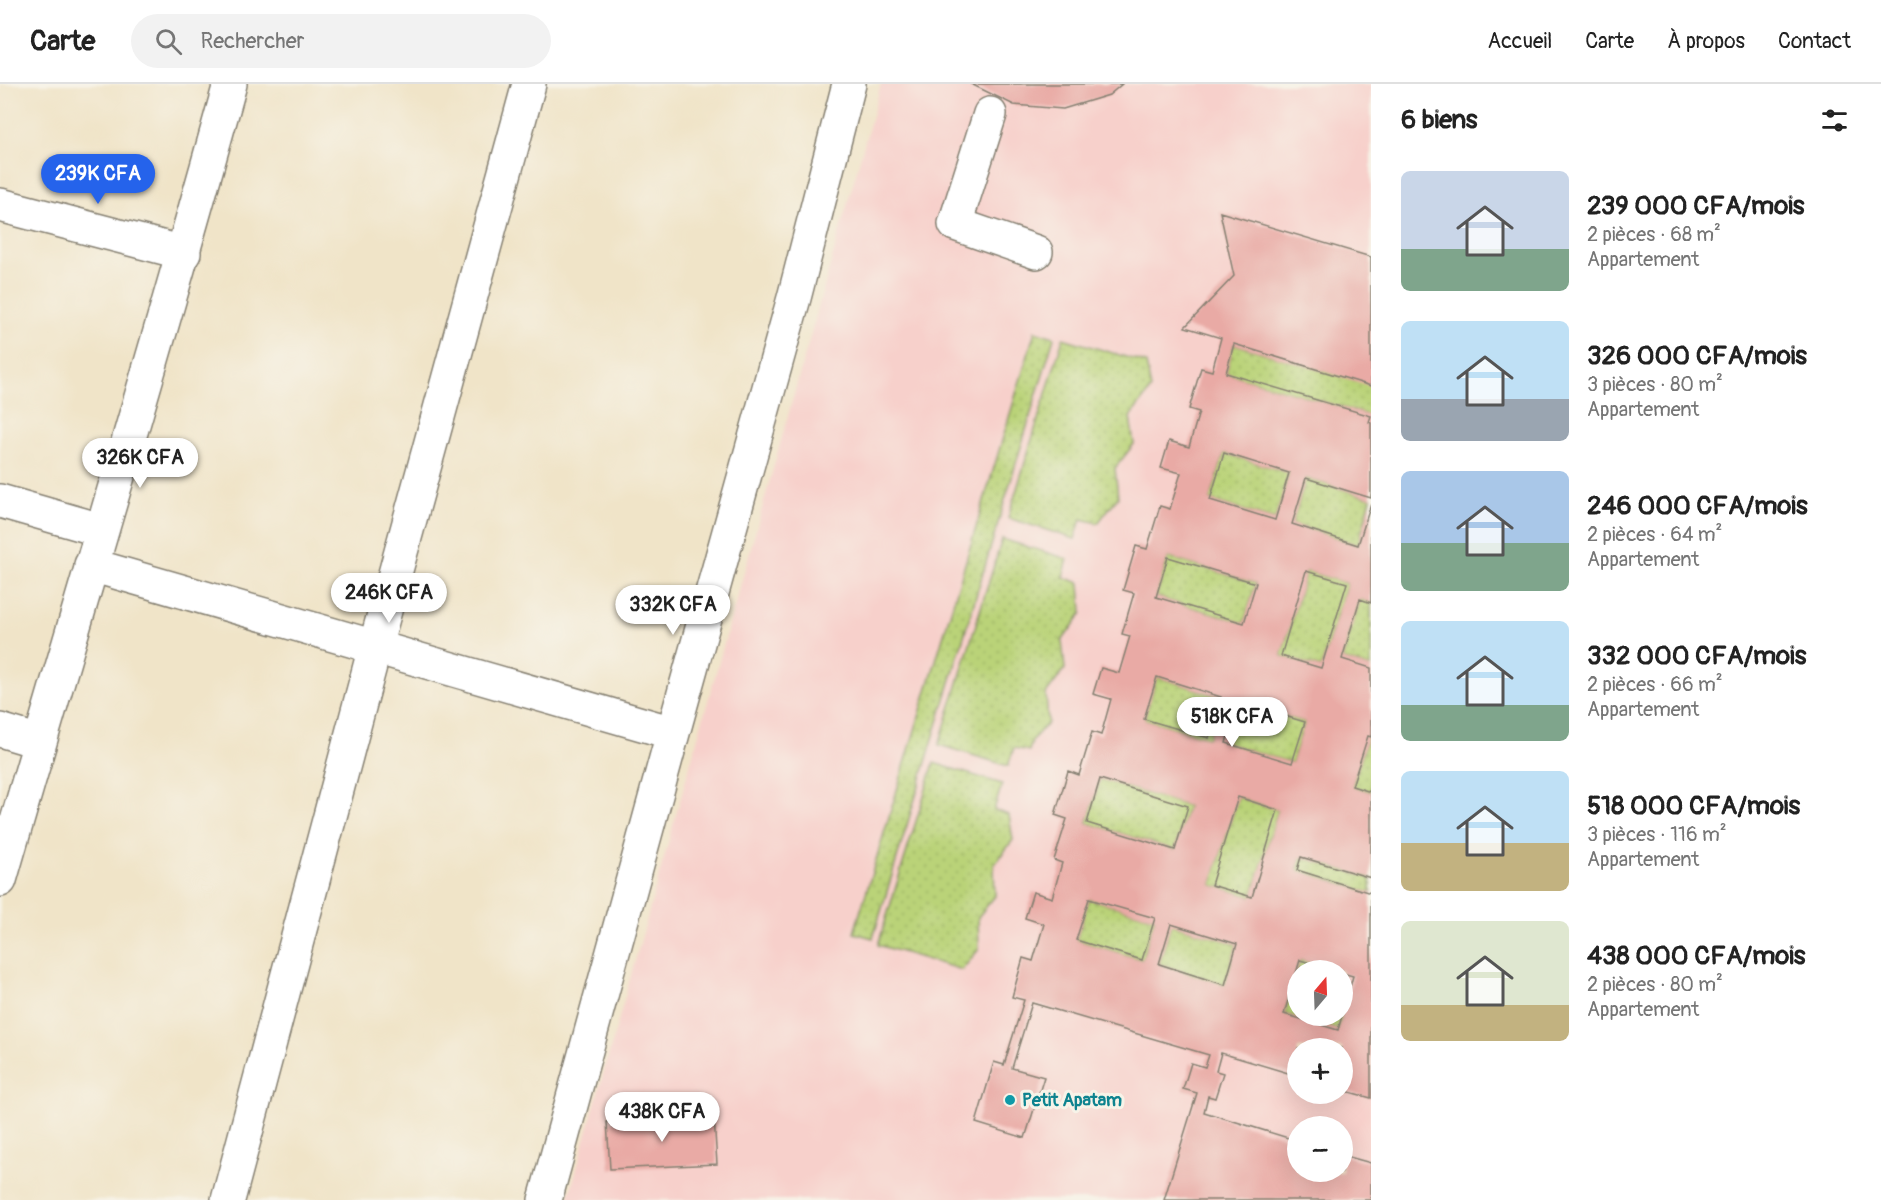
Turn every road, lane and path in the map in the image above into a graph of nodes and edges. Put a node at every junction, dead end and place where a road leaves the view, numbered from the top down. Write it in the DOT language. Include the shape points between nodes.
graph roads {
  1 [pos="230,84"];
  2 [pos="529,84"];
  3 [pos="849,84"];
  4 [pos="990,114"];
  5 [pos="0,205"];
  6 [pos="1036,252"];
  7 [pos="184,253"];
  8 [pos="0,501"];
  9 [pos="101,530"];
  10 [pos="91,565"];
  11 [pos="375,647"];
  12 [pos="0,730"];
  13 [pos="673,733"];
  14 [pos="40,742"];
  15 [pos="0,880"];
  16 [pos="228,1200"];
  17 [pos="545,1200"];
  1 -- 7 [label="street"];
  2 -- 11 [label="street"];
  3 -- 13 [label="street" via="795,298"];
  4 -- 6 [label="street" via="955,224"];
  5 -- 7 [label="street"];
  7 -- 9 [label="street"];
  8 -- 9 [label="street"];
  9 -- 10 [label="street"];
  10 -- 11 [label="street"];
  10 -- 14 [label="street"];
  11 -- 13 [label="street"];
  11 -- 16 [label="street"];
  12 -- 14 [label="street"];
  13 -- 17 [label="street"];
  14 -- 15 [label="street"];
}
